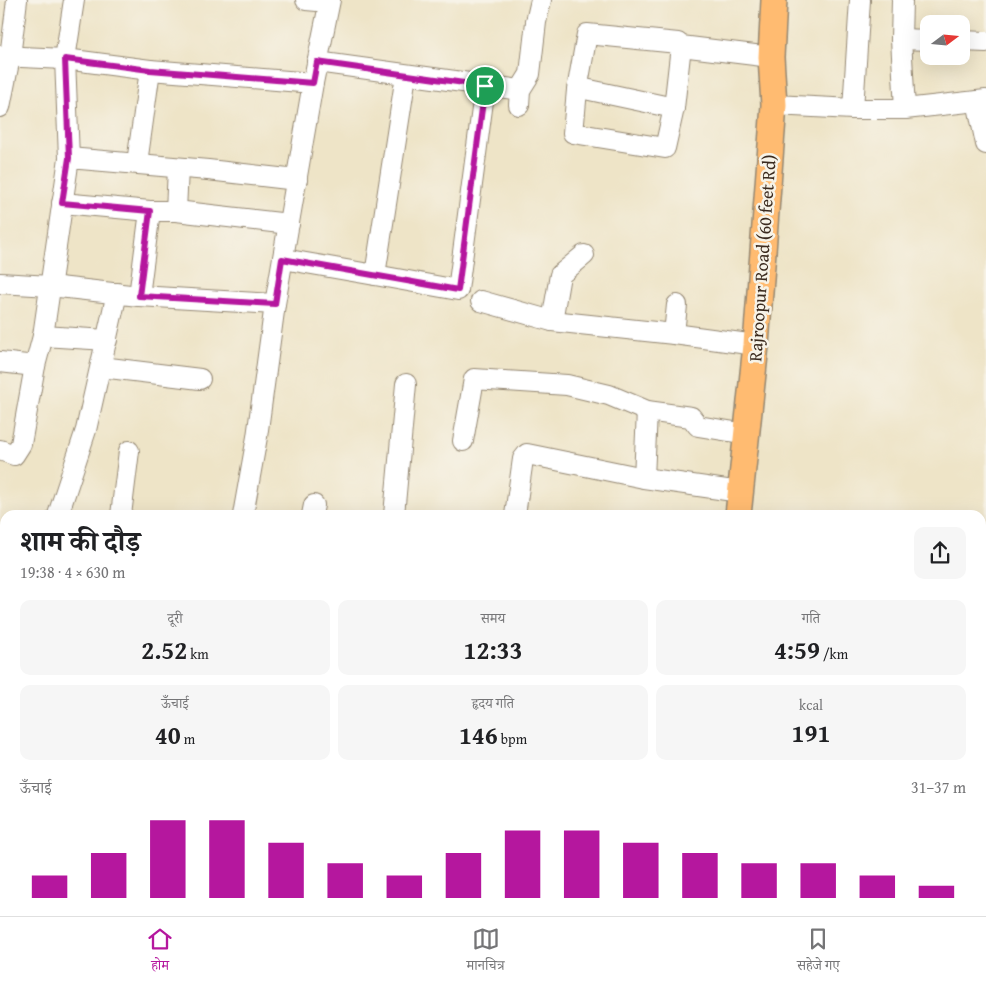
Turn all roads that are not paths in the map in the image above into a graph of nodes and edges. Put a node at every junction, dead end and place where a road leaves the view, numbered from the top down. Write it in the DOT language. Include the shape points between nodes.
graph roads {
  1 [pos="17,0"];
  2 [pos="74,0"];
  3 [pos="306,0"];
  4 [pos="541,0"];
  5 [pos="774,0"];
  6 [pos="860,0"];
  7 [pos="902,0"];
  8 [pos="329,1"];
  9 [pos="901,39"];
  10 [pos="920,40"];
  11 [pos="970,41"];
  12 [pos="986,42"];
  13 [pos="682,46"];
  14 [pos="5,56"];
  15 [pos="771,57"];
  16 [pos="65,59"];
  17 [pos="317,62"];
  18 [pos="150,70"];
  19 [pos="406,75"];
  20 [pos="313,83"];
  21 [pos="485,86"];
  22 [pos="577,90"];
  23 [pos="981,100"];
  24 [pos="774,105"];
  25 [pos="0,107"];
  26 [pos="674,108"];
  27 [pos="853,109"];
  28 [pos="904,109"];
  29 [pos="986,144"];
  30 [pos="69,158"];
  31 [pos="137,163"];
  32 [pos="178,168"];
  33 [pos="297,180"];
  34 [pos="62,203"];
  35 [pos="150,211"];
  36 [pos="176,211"];
  37 [pos="289,224"];
  38 [pos="584,255"];
  39 [pos="282,259"];
  40 [pos="375,275"];
  41 [pos="0,283"];
  42 [pos="50,286"];
  43 [pos="117,293"];
  44 [pos="139,296"];
  45 [pos="481,300"];
  46 [pos="275,304"];
  47 [pos="677,305"];
  48 [pos="552,321"];
  49 [pos="674,334"];
  50 [pos="43,336"];
  51 [pos="107,340"];
  52 [pos="756,345"];
  53 [pos="0,362"];
  54 [pos="35,366"];
  55 [pos="101,367"];
  56 [pos="200,379"];
  57 [pos="406,384"];
  58 [pos="647,411"];
  59 [pos="747,434"];
  60 [pos="463,442"];
  61 [pos="0,450"];
  62 [pos="129,451"];
  63 [pos="644,478"];
  64 [pos="739,504"];
  65 [pos="60,510"];
  66 [pos="122,510"];
  67 [pos="244,510"];
  68 [pos="394,510"];
  69 [pos="516,510"];
  1 -- 14 [label="street"];
  2 -- 16 [label="street"];
  3 -- 8 [label="street"];
  4 -- 21 [label="street" via="530,74 520,98"];
  5 -- 15 [label="main road, Rajroopur Road (60 feet Rd)"];
  6 -- 27 [label="street"];
  7 -- 9 [label="street"];
  8 -- 17 [label="street"];
  9 -- 10 [label="street"];
  9 -- 28 [label="street"];
  11 -- 12 [label="street"];
  13 -- 15 [label="street"];
  13 -- 22 [label="street" via="587,34"];
  13 -- 26 [label="street"];
  14 -- 16 [label="street"];
  14 -- 25 [label="street"];
  15 -- 24 [label="main road, Rajroopur Road (60 feet Rd)"];
  16 -- 18 [label="street"];
  16 -- 30 [label="street"];
  17 -- 19 [label="street"];
  17 -- 20 [label="street"];
  18 -- 20 [label="street"];
  18 -- 31 [label="street"];
  19 -- 21 [label="street"];
  19 -- 40 [label="street"];
  20 -- 33 [label="street"];
  21 -- 40 [label="street" via="458,290"];
  22 -- 26 [label="street"];
  22 -- 26 [label="street" via="573,133 665,148"];
  23 -- 28 [label="street"];
  23 -- 29 [label="street"];
  24 -- 27 [label="street"];
  24 -- 52 [label="main road, Rajroopur Road (60 feet Rd)"];
  27 -- 28 [label="street"];
  30 -- 31 [label="street"];
  30 -- 34 [label="street"];
  31 -- 32 [label="street"];
  32 -- 33 [label="street"];
  32 -- 36 [label="street"];
  33 -- 37 [label="street"];
  34 -- 35 [label="street"];
  34 -- 42 [label="street"];
  35 -- 36 [label="street"];
  35 -- 44 [label="street"];
  36 -- 37 [label="street"];
  37 -- 39 [label="street"];
  38 -- 48 [label="street" via="560,275"];
  39 -- 40 [label="street"];
  39 -- 46 [label="street"];
  41 -- 42 [label="street"];
  42 -- 43 [label="street"];
  42 -- 50 [label="street"];
  43 -- 44 [label="street"];
  43 -- 51 [label="street"];
  44 -- 46 [label="street"];
  45 -- 48 [label="street"];
  46 -- 67 [label="street"];
  47 -- 49 [label="street"];
  48 -- 49 [label="street"];
  49 -- 52 [label="street"];
  50 -- 51 [label="street"];
  50 -- 54 [label="street"];
  51 -- 55 [label="street"];
  52 -- 59 [label="main road, Rajroopur Road (60 feet Rd)"];
  53 -- 54 [label="street"];
  54 -- 61 [label="street" via="21,444 14,455"];
  55 -- 56 [label="street"];
  55 -- 65 [label="street" via="86,430"];
  57 -- 68 [label="street"];
  58 -- 59 [label="street" via="691,417 698,426"];
  58 -- 60 [label="street" via="609,395 567,385 474,379"];
  58 -- 63 [label="street"];
  59 -- 64 [label="main road, Rajroopur Road (60 feet Rd)"];
  62 -- 66 [label="street"];
  63 -- 64 [label="street"];
  63 -- 69 [label="street" via="527,454 523,458"];
}
